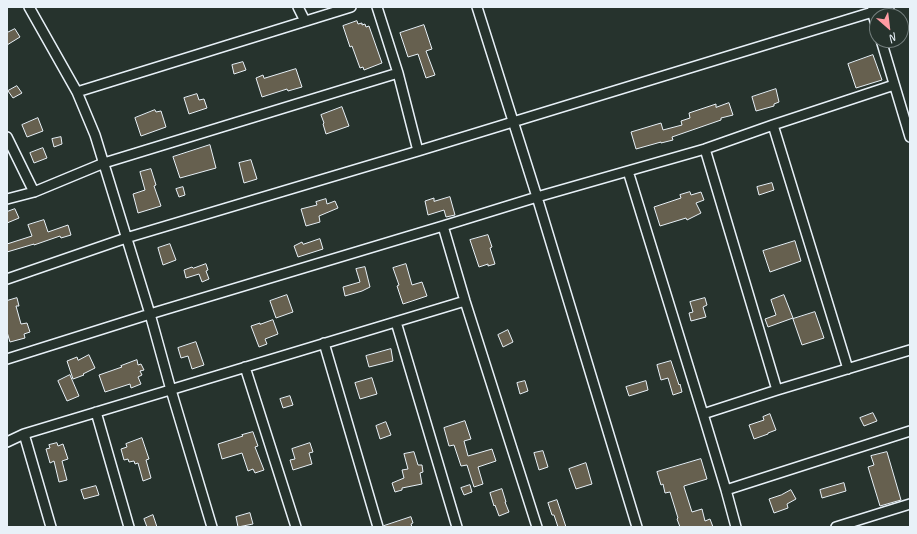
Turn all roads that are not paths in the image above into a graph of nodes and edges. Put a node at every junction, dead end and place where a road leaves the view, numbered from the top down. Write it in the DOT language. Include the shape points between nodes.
graph roads {
  1 [pos="29,7"];
  2 [pos="298,7"];
  3 [pos="351,7"];
  4 [pos="377,7"];
  5 [pos="477,7"];
  6 [pos="869,12"];
  7 [pos="305,21"];
  8 [pos="883,48"];
  9 [pos="398,73"];
  10 [pos="894,85"];
  11 [pos="77,92"];
  12 [pos="514,122"];
  13 [pos="773,125"];
  14 [pos="7,137"];
  15 [pos="910,137"];
  16 [pos="705,149"];
  17 [pos="418,151"];
  18 [pos="104,163"];
  19 [pos="628,171"];
  20 [pos="34,192"];
  21 [pos="537,196"];
  22 [pos="7,199"];
  23 [pos="443,226"];
  24 [pos="126,238"];
  25 [pos="7,279"];
  26 [pos="465,301"];
  27 [pos="150,314"];
  28 [pos="396,322"];
  29 [pos="324,343"];
  30 [pos="910,350"];
  31 [pos="7,359"];
  32 [pos="245,367"];
  33 [pos="848,369"];
  34 [pos="171,390"];
  35 [pos="777,390"];
  36 [pos="96,412"];
  37 [pos="703,414"];
  38 [pos="910,431"];
  39 [pos="24,434"];
  40 [pos="7,442"];
  41 [pos="726,490"];
  42 [pos="910,504"];
  43 [pos="51,527"];
  44 [pos="129,527"];
  45 [pos="212,527"];
  46 [pos="296,527"];
  47 [pos="378,527"];
  48 [pos="457,527"];
  49 [pos="537,527"];
  50 [pos="637,527"];
  51 [pos="736,527"];
  52 [pos="836,527"];
  1 -- 11 [label="street"];
  2 -- 7 [label="street"];
  3 -- 7 [label="street"];
  4 -- 9 [label="street"];
  5 -- 12 [label="street"];
  6 -- 12 [label="street"];
  7 -- 11 [label="street"];
  8 -- 10 [label="street"];
  9 -- 17 [label="street"];
  9 -- 18 [label="street"];
  10 -- 13 [label="street"];
  10 -- 15 [label="street"];
  11 -- 18 [label="street"];
  12 -- 17 [label="street"];
  12 -- 21 [label="street"];
  13 -- 16 [label="street"];
  13 -- 33 [label="street"];
  14 -- 20 [label="street"];
  16 -- 19 [label="street"];
  16 -- 35 [label="street"];
  17 -- 24 [label="street"];
  18 -- 20 [label="street"];
  18 -- 24 [label="street"];
  19 -- 21 [label="street"];
  19 -- 37 [label="street"];
  20 -- 22 [label="street"];
  21 -- 23 [label="street"];
  21 -- 50 [label="street"];
  23 -- 26 [label="street"];
  23 -- 27 [label="street"];
  24 -- 25 [label="street"];
  24 -- 27 [label="street"];
  26 -- 28 [label="street"];
  26 -- 49 [label="street"];
  27 -- 31 [label="street"];
  27 -- 34 [label="street"];
  28 -- 29 [label="street"];
  28 -- 48 [label="street"];
  29 -- 32 [label="street"];
  29 -- 47 [label="street"];
  30 -- 33 [label="street"];
  32 -- 34 [label="street"];
  32 -- 46 [label="street"];
  33 -- 35 [label="street"];
  34 -- 36 [label="street"];
  34 -- 45 [label="street"];
  35 -- 37 [label="street"];
  36 -- 39 [label="street"];
  36 -- 44 [label="street"];
  37 -- 41 [label="street"];
  38 -- 41 [label="street"];
  39 -- 40 [label="street"];
  39 -- 43 [label="street"];
  41 -- 51 [label="street"];
  42 -- 52 [label="street"];
}
